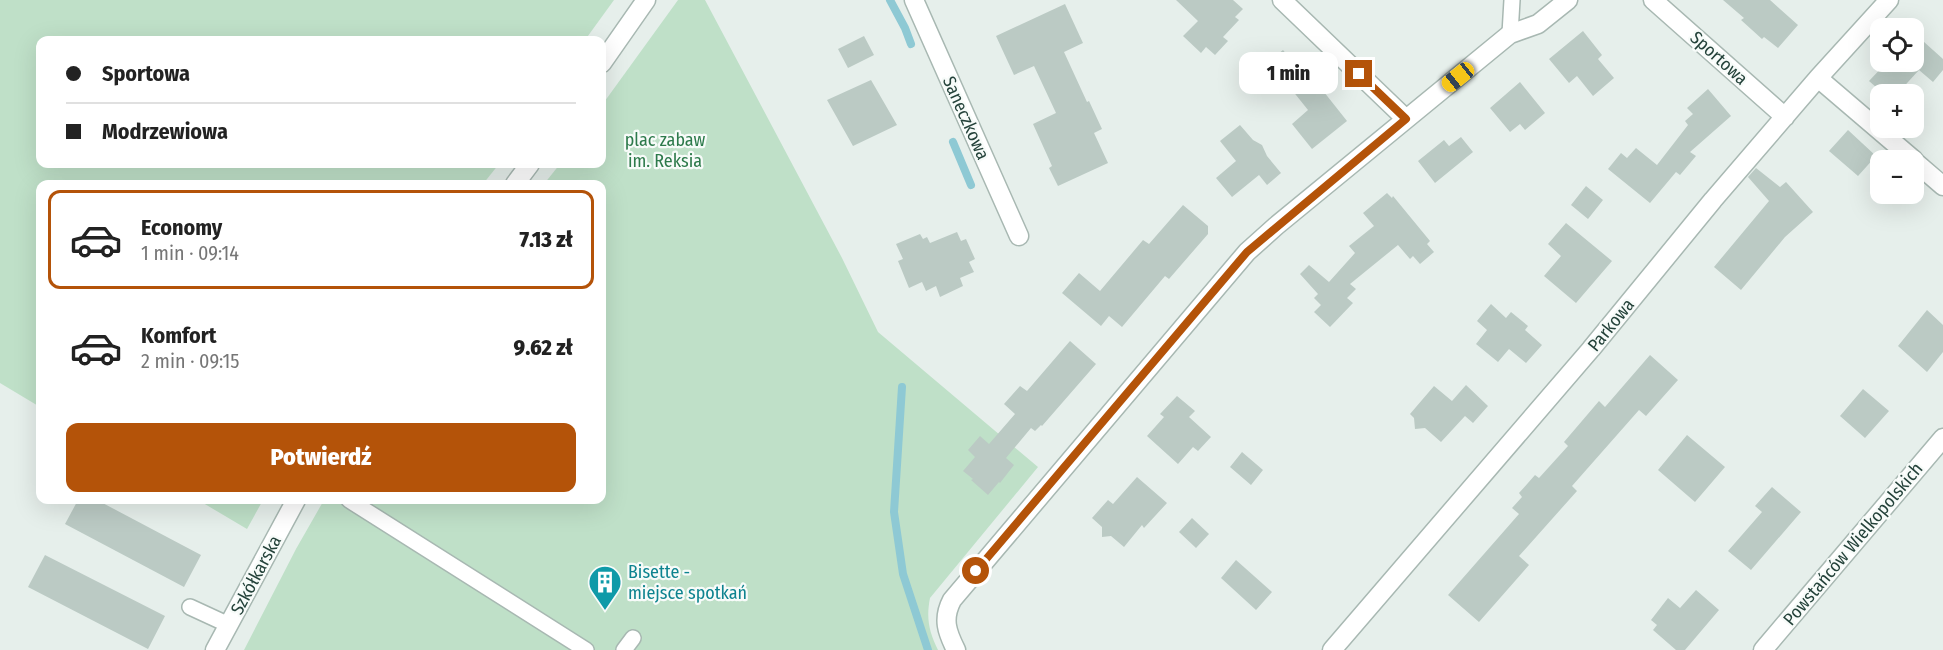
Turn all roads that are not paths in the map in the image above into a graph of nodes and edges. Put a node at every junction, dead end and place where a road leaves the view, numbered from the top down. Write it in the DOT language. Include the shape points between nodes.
graph roads {
  1 [pos="646,0"];
  2 [pos="914,0"];
  3 [pos="1282,0"];
  4 [pos="1512,0"];
  5 [pos="1568,0"];
  6 [pos="1653,0"];
  7 [pos="1889,0"];
  8 [pos="1510,34"];
  9 [pos="606,57"];
  10 [pos="1818,78"];
  11 [pos="1785,117"];
  12 [pos="1406,119"];
  13 [pos="1901,150"];
  14 [pos="527,168"];
  15 [pos="1924,170"];
  16 [pos="517,180"];
  17 [pos="1943,186"];
  18 [pos="1019,236"];
  19 [pos="1943,438"];
  20 [pos="294,504"];
  21 [pos="355,504"];
  22 [pos="190,607"];
  23 [pos="229,625"];
  24 [pos="215,650"];
  25 [pos="586,650"];
  26 [pos="956,650"];
  27 [pos="1332,650"];
  28 [pos="1763,650"];
  1 -- 9 [label="street"];
  2 -- 18 [label="street, Saneczkowa"];
  3 -- 12 [label="street"];
  4 -- 8 [label="lane"];
  5 -- 8 [label="street" via="1538,24"];
  6 -- 11 [label="street, Sportowa"];
  7 -- 10 [label="street, Parkowa"];
  8 -- 12 [label="street"];
  10 -- 11 [label="street, Parkowa"];
  10 -- 13 [label="street"];
  11 -- 27 [label="street, Parkowa" via="1591,350"];
  12 -- 26 [label="street" via="1247,252 1146,369 952,600 945,622"];
  14 -- 16 [label="street"];
  15 -- 17 [label="street"];
  19 -- 28 [label="street, Powstańców Wielkopolskich"];
  20 -- 23 [label="street, Szkółkarska"];
  21 -- 25 [label="lane"];
  22 -- 23 [label="lane"];
  23 -- 24 [label="street, Szkółkarska"];
}
